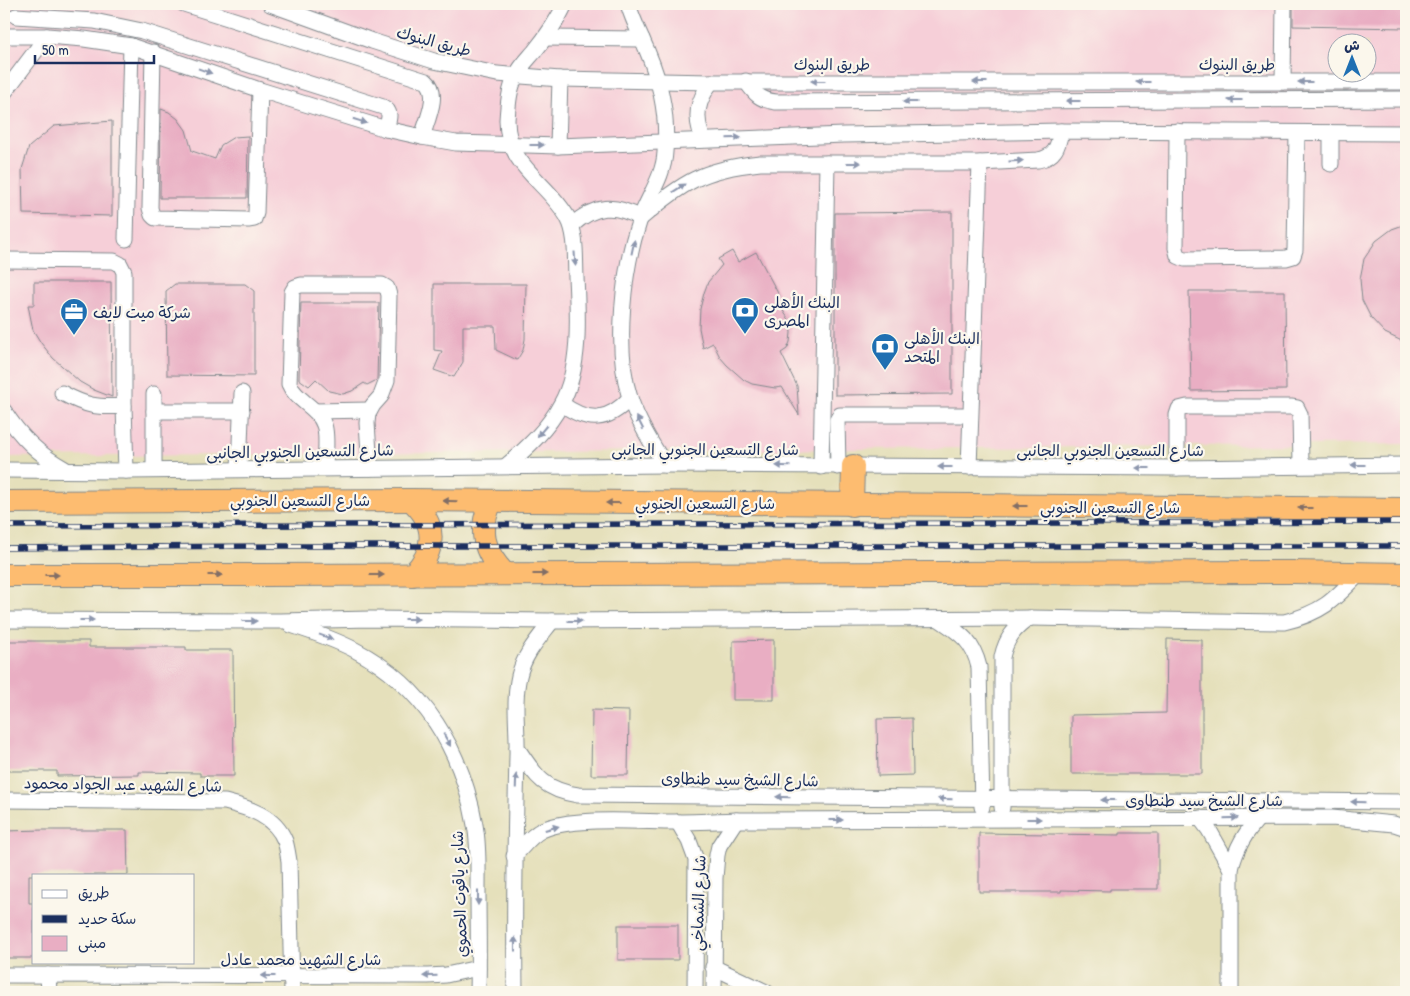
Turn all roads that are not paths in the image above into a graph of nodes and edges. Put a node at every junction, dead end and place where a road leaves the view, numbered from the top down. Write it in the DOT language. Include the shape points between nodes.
graph roads {
  1 [pos="184,4"];
  2 [pos="270,4"];
  3 [pos="565,4"];
  4 [pos="628,4"];
  5 [pos="1284,4"];
  6 [pos="17,10"];
  7 [pos="10,36"];
  8 [pos="47,36"];
  9 [pos="545,38"];
  10 [pos="642,40"];
  11 [pos="131,46"];
  12 [pos="153,52"];
  13 [pos="516,76"];
  14 [pos="560,79"];
  15 [pos="746,81"];
  16 [pos="658,82"];
  17 [pos="711,82"];
  18 [pos="1283,82"];
  19 [pos="1406,82"];
  20 [pos="260,90"];
  21 [pos="4,93"];
  22 [pos="1406,98"];
  23 [pos="386,129"];
  24 [pos="1061,131"];
  25 [pos="1177,131"];
  26 [pos="1296,133"];
  27 [pos="1331,133"];
  28 [pos="1406,133"];
  29 [pos="422,137"];
  30 [pos="765,137"];
  31 [pos="703,139"];
  32 [pos="665,140"];
  33 [pos="511,145"];
  34 [pos="558,146"];
  35 [pos="766,163"];
  36 [pos="827,163"];
  37 [pos="980,163"];
  38 [pos="1331,164"];
  39 [pos="641,218"];
  40 [pos="572,225"];
  41 [pos="126,239"];
  42 [pos="4,260"];
  43 [pos="62,393"];
  44 [pos="242,393"];
  45 [pos="154,394"];
  46 [pos="630,398"];
  47 [pos="562,404"];
  48 [pos="124,406"];
  49 [pos="370,410"];
  50 [pos="242,411"];
  51 [pos="315,411"];
  52 [pos="4,412"];
  53 [pos="154,412"];
  54 [pos="970,415"];
  55 [pos="665,465"];
  56 [pos="1301,465"];
  57 [pos="1406,465"];
  58 [pos="506,466"];
  59 [pos="821,467"];
  60 [pos="845,467"];
  61 [pos="969,467"];
  62 [pos="325,468"];
  63 [pos="370,468"];
  64 [pos="1177,468"];
  65 [pos="239,469"];
  66 [pos="4,470"];
  67 [pos="67,470"];
  68 [pos="154,470"];
  69 [pos="126,471"];
  70 [pos="411,500"];
  71 [pos="4,502"];
  72 [pos="491,502"];
  73 [pos="852,505"];
  74 [pos="1406,509"];
  75 [pos="1360,573"];
  76 [pos="505,574"];
  77 [pos="1406,574"];
  78 [pos="4,575"];
  79 [pos="412,575"];
  80 [pos="1030,618"];
  81 [pos="939,619"];
  82 [pos="4,620"];
  83 [pos="280,621"];
  84 [pos="552,621"];
  85 [pos="517,748"];
  86 [pos="982,799"];
  87 [pos="1002,799"];
  88 [pos="4,800"];
  89 [pos="1332,801"];
  90 [pos="1406,802"];
  91 [pos="1260,817"];
  92 [pos="1200,818"];
  93 [pos="1332,818"];
  94 [pos="982,819"];
  95 [pos="1002,819"];
  96 [pos="736,820"];
  97 [pos="678,822"];
  98 [pos="1406,828"];
  99 [pos="514,856"];
  100 [pos="1231,869"];
  101 [pos="697,878"];
  102 [pos="715,878"];
  103 [pos="713,967"];
  104 [pos="478,968"];
  105 [pos="4,975"];
  106 [pos="48,975"];
  107 [pos="291,976"];
  108 [pos="49,992"];
  109 [pos="292,992"];
  110 [pos="478,992"];
  111 [pos="515,992"];
  112 [pos="695,992"];
  113 [pos="714,992"];
  114 [pos="766,992"];
  115 [pos="1231,992"];
  1 -- 29 [label="street" via="426,81 434,94"];
  2 -- 13 [label="street, طريق البنوك" via="434,61"];
  3 -- 9 [label="street"];
  4 -- 10 [label="street"];
  5 -- 18 [label="street"];
  6 -- 7 [label="street"];
  6 -- 23 [label="street" via="126,27 383,107 390,115"];
  7 -- 8 [label="street"];
  8 -- 11 [label="street"];
  8 -- 21 [label="street"];
  9 -- 10 [label="street"];
  9 -- 13 [label="street"];
  10 -- 16 [label="street"];
  11 -- 12 [label="street"];
  11 -- 41 [label="street"];
  12 -- 20 [label="street, one-way"];
  12 -- 20 [label="street" via="150,208 156,218 254,219"];
  13 -- 14 [label="street, طريق البنوك"];
  13 -- 33 [label="street" via="508,100 507,123"];
  14 -- 16 [label="street, طريق البنوك"];
  14 -- 34 [label="street"];
  15 -- 17 [label="street, طريق البنوك"];
  18 -- 15 [label="street, طريق البنوك, one-way"];
  22 -- 15 [label="street, one-way" via="776,102 759,97"];
  16 -- 17 [label="street, طريق البنوك"];
  16 -- 32 [label="street"];
  17 -- 31 [label="street" via="699,102 698,121"];
  19 -- 18 [label="street, طريق البنوك, one-way"];
  20 -- 23 [label="street, one-way"];
  23 -- 29 [label="street"];
  24 -- 25 [label="street"];
  24 -- 30 [label="street"];
  37 -- 24 [label="street, one-way" via="1044,159 1056,149"];
  25 -- 26 [label="street"];
  25 -- 26 [label="street" via="1176,248 1178,256 1185,259 1293,256"];
  26 -- 27 [label="street"];
  27 -- 28 [label="street"];
  27 -- 38 [label="street"];
  29 -- 33 [label="street" via="456,143"];
  31 -- 30 [label="street, one-way"];
  30 -- 35 [label="street"];
  31 -- 32 [label="street"];
  32 -- 34 [label="street"];
  32 -- 39 [label="street" via="663,167"];
  33 -- 34 [label="street, one-way"];
  33 -- 40 [label="street" via="517,158 558,203"];
  35 -- 36 [label="street"];
  39 -- 35 [label="street, one-way" via="669,194 698,177 737,165"];
  36 -- 37 [label="street, one-way"];
  36 -- 59 [label="street"];
  37 -- 54 [label="street"];
  39 -- 40 [label="street" via="628,211 605,208 583,215"];
  46 -- 39 [label="street, one-way" via="623,364 623,308 633,244"];
  40 -- 47 [label="street, one-way" via="577,292 574,363"];
  42 -- 48 [label="street" via="114,261 120,264 124,272"];
  43 -- 48 [label="street" via="81,403 102,408"];
  44 -- 50 [label="street"];
  45 -- 53 [label="street"];
  46 -- 47 [label="street" via="605,416 589,417 574,413"];
  55 -- 46 [label="street, one-way"];
  47 -- 58 [label="street, one-way" via="544,430"];
  48 -- 69 [label="street"];
  49 -- 51 [label="street"];
  49 -- 51 [label="street" via="381,396 387,380 387,288 382,285 301,285 292,292 289,384 296,395"];
  49 -- 63 [label="street" via="367,423"];
  50 -- 53 [label="street"];
  50 -- 65 [label="street"];
  51 -- 62 [label="street" via="325,426"];
  52 -- 67 [label="street" via="32,448"];
  53 -- 68 [label="street"];
  54 -- 60 [label="street" via="840,415 837,429"];
  54 -- 61 [label="street"];
  55 -- 58 [label="street, شارع التسعين الجنوبي الجانبى"];
  59 -- 55 [label="street, شارع التسعين الجنوبي الجانبى, one-way"];
  57 -- 56 [label="street, شارع التسعين الجنوبي الجانبى, one-way"];
  56 -- 64 [label="street, شارع التسعين الجنوبي الجانبى"];
  56 -- 64 [label="street" via="1300,414 1297,408 1187,407 1179,409 1177,415"];
  58 -- 63 [label="street, شارع التسعين الجنوبي الجانبى"];
  59 -- 60 [label="street, شارع التسعين الجنوبي الجانبى"];
  61 -- 60 [label="street, شارع التسعين الجنوبي الجانبى, one-way"];
  60 -- 73 [label="highway"];
  64 -- 61 [label="street, شارع التسعين الجنوبي الجانبى, one-way"];
  62 -- 63 [label="street, شارع التسعين الجنوبي الجانبى"];
  62 -- 65 [label="street, شارع التسعين الجنوبي الجانبى"];
  65 -- 68 [label="street, شارع التسعين الجنوبي الجانبى"];
  66 -- 67 [label="street, شارع التسعين الجنوبي الجانبى"];
  67 -- 69 [label="street, شارع التسعين الجنوبي الجانبى"];
  68 -- 69 [label="street, شارع التسعين الجنوبي الجانبى"];
  70 -- 71 [label="highway, شارع التسعين الجنوبي"];
  72 -- 70 [label="highway, شارع التسعين الجنوبي, one-way"];
  70 -- 79 [label="highway" via="424,514 431,542 425,560"];
  73 -- 72 [label="highway, شارع التسعين الجنوبي, one-way"];
  72 -- 76 [label="highway" via="484,523 486,546"];
  74 -- 73 [label="highway, شارع التسعين الجنوبي, one-way"];
  76 -- 75 [label="highway, one-way"];
  75 -- 77 [label="highway"];
  75 -- 80 [label="street" via="1321,610 1284,622"];
  76 -- 79 [label="highway"];
  78 -- 79 [label="highway, one-way"];
  80 -- 81 [label="street"];
  80 -- 87 [label="street" via="1014,631 1002,658"];
  84 -- 81 [label="street, one-way"];
  81 -- 86 [label="street" via="964,636 980,667"];
  82 -- 83 [label="street, one-way"];
  83 -- 84 [label="street, one-way"];
  83 -- 104 [label="street, شارع ياقوت الحموي, one-way" via="332,639 378,664 418,699 446,739 463,777 476,826"];
  84 -- 85 [label="street" via="527,655 519,673"];
  86 -- 85 [label="street, شارع الشيخ سيد طنطاوى, one-way" via="578,794 563,792 542,782"];
  99 -- 85 [label="street, one-way"];
  86 -- 87 [label="street, شارع الشيخ سيد طنطاوى"];
  86 -- 94 [label="street"];
  89 -- 87 [label="street, شارع الشيخ سيد طنطاوى, one-way"];
  87 -- 95 [label="street"];
  88 -- 107 [label="street, شارع الشهيد عبد الجواد محمود" via="225,802 260,813 285,841 289,861"];
  90 -- 89 [label="street, شارع الشيخ سيد طنطاوى, one-way"];
  89 -- 93 [label="street"];
  92 -- 91 [label="street, شارع الشيخ سيد طنطاوى, one-way"];
  91 -- 93 [label="street, شارع الشيخ سيد طنطاوى"];
  91 -- 100 [label="street" via="1243,837"];
  95 -- 92 [label="street, شارع الشيخ سيد طنطاوى, one-way"];
  92 -- 100 [label="street"];
  93 -- 98 [label="street, شارع الشيخ سيد طنطاوى"];
  94 -- 95 [label="street, شارع الشيخ سيد طنطاوى"];
  96 -- 94 [label="street, شارع الشيخ سيد طنطاوى, one-way"];
  96 -- 97 [label="street, شارع الشيخ سيد طنطاوى"];
  96 -- 102 [label="street, شارع الشماخي" via="719,846"];
  99 -- 97 [label="street, شارع الشيخ سيد طنطاوى, one-way" via="531,837 554,826 596,821"];
  97 -- 101 [label="street, شارع الشماخي" via="693,849"];
  111 -- 99 [label="street, one-way"];
  100 -- 115 [label="street"];
  101 -- 102 [label="street"];
  101 -- 112 [label="street, شارع الشماخي"];
  102 -- 103 [label="street, شارع الشماخي"];
  103 -- 113 [label="street, شارع الشماخي"];
  103 -- 114 [label="street"];
  104 -- 107 [label="street, شارع الشهيد محمد عادل, one-way" via="446,976"];
  104 -- 110 [label="street, شارع ياقوت الحموي"];
  105 -- 106 [label="street, شارع الشهيد محمد عادل"];
  107 -- 106 [label="street, شارع الشهيد محمد عادل, one-way"];
  106 -- 108 [label="street"];
  107 -- 109 [label="street, شارع الشهيد عبد الجواد محمود"];
}
